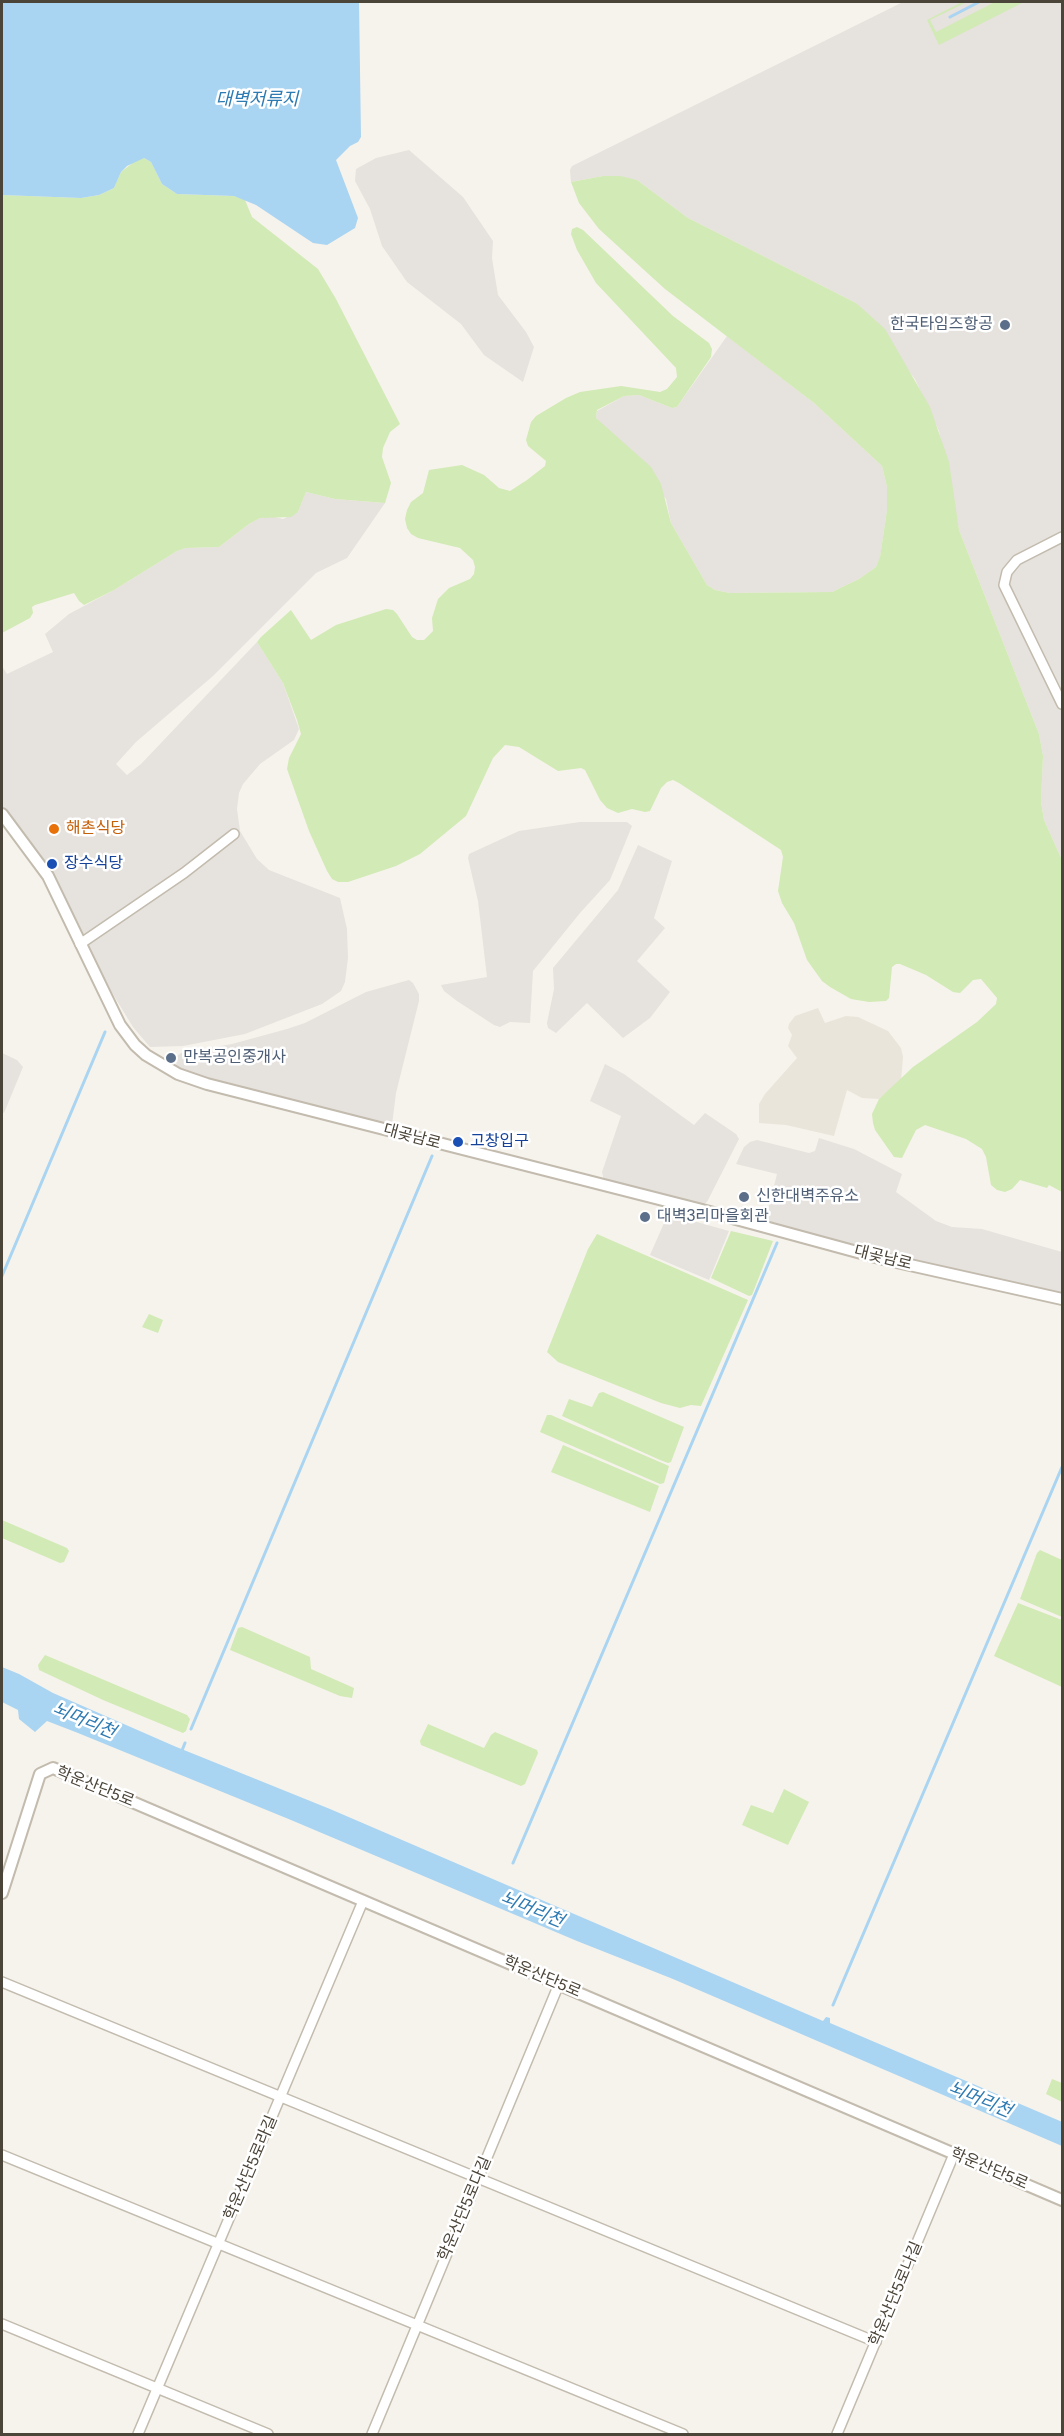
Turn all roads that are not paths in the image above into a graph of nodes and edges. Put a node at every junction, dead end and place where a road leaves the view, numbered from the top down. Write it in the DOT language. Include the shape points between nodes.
graph roads {
  1 [pos="1062,537"];
  2 [pos="1062,704"];
  3 [pos="2,814"];
  4 [pos="234,834"];
  5 [pos="80,944"];
  6 [pos="1062,1299"];
  7 [pos="2,1893"];
  8 [pos="363,1900"];
  9 [pos="2,1982"];
  10 [pos="559,1984"];
  11 [pos="280,2098"];
  12 [pos="954,2154"];
  13 [pos="2,2155"];
  14 [pos="478,2179"];
  15 [pos="1062,2200"];
  16 [pos="218,2245"];
  17 [pos="2,2324"];
  18 [pos="417,2326"];
  19 [pos="876,2342"];
  20 [pos="158,2388"];
  21 [pos="138,2434"];
  22 [pos="268,2434"];
  23 [pos="372,2434"];
  24 [pos="683,2434"];
  25 [pos="837,2434"];
  1 -- 2 [label="street" via="1017,560 1007,572 1004,585"];
  3 -- 5 [label="street, 대곶남로" via="48,876"];
  4 -- 5 [label="street"];
  5 -- 6 [label="street, 대곶남로" via="104,995 135,1045 160,1065 191,1079 883,1258"];
  7 -- 8 [label="street, 학운산단5로" via="40,1774 53,1768"];
  8 -- 10 [label="street, 학운산단5로"];
  8 -- 11 [label="street, 학운산단5로라길"];
  9 -- 11 [label="street"];
  10 -- 12 [label="street, 학운산단5로"];
  10 -- 14 [label="street, 학운산단5로다길"];
  11 -- 14 [label="street"];
  11 -- 16 [label="street, 학운산단5로라길"];
  12 -- 15 [label="street, 학운산단5로"];
  12 -- 19 [label="street, 학운산단5로나길"];
  13 -- 16 [label="street"];
  14 -- 18 [label="street, 학운산단5로다길"];
  14 -- 19 [label="street"];
  16 -- 18 [label="street"];
  16 -- 20 [label="street, 학운산단5로라길"];
  17 -- 20 [label="street"];
  18 -- 23 [label="street, 학운산단5로다길"];
  18 -- 24 [label="street"];
  19 -- 25 [label="street, 학운산단5로나길"];
  20 -- 21 [label="street, 학운산단5로라길"];
  20 -- 22 [label="street"];
}
